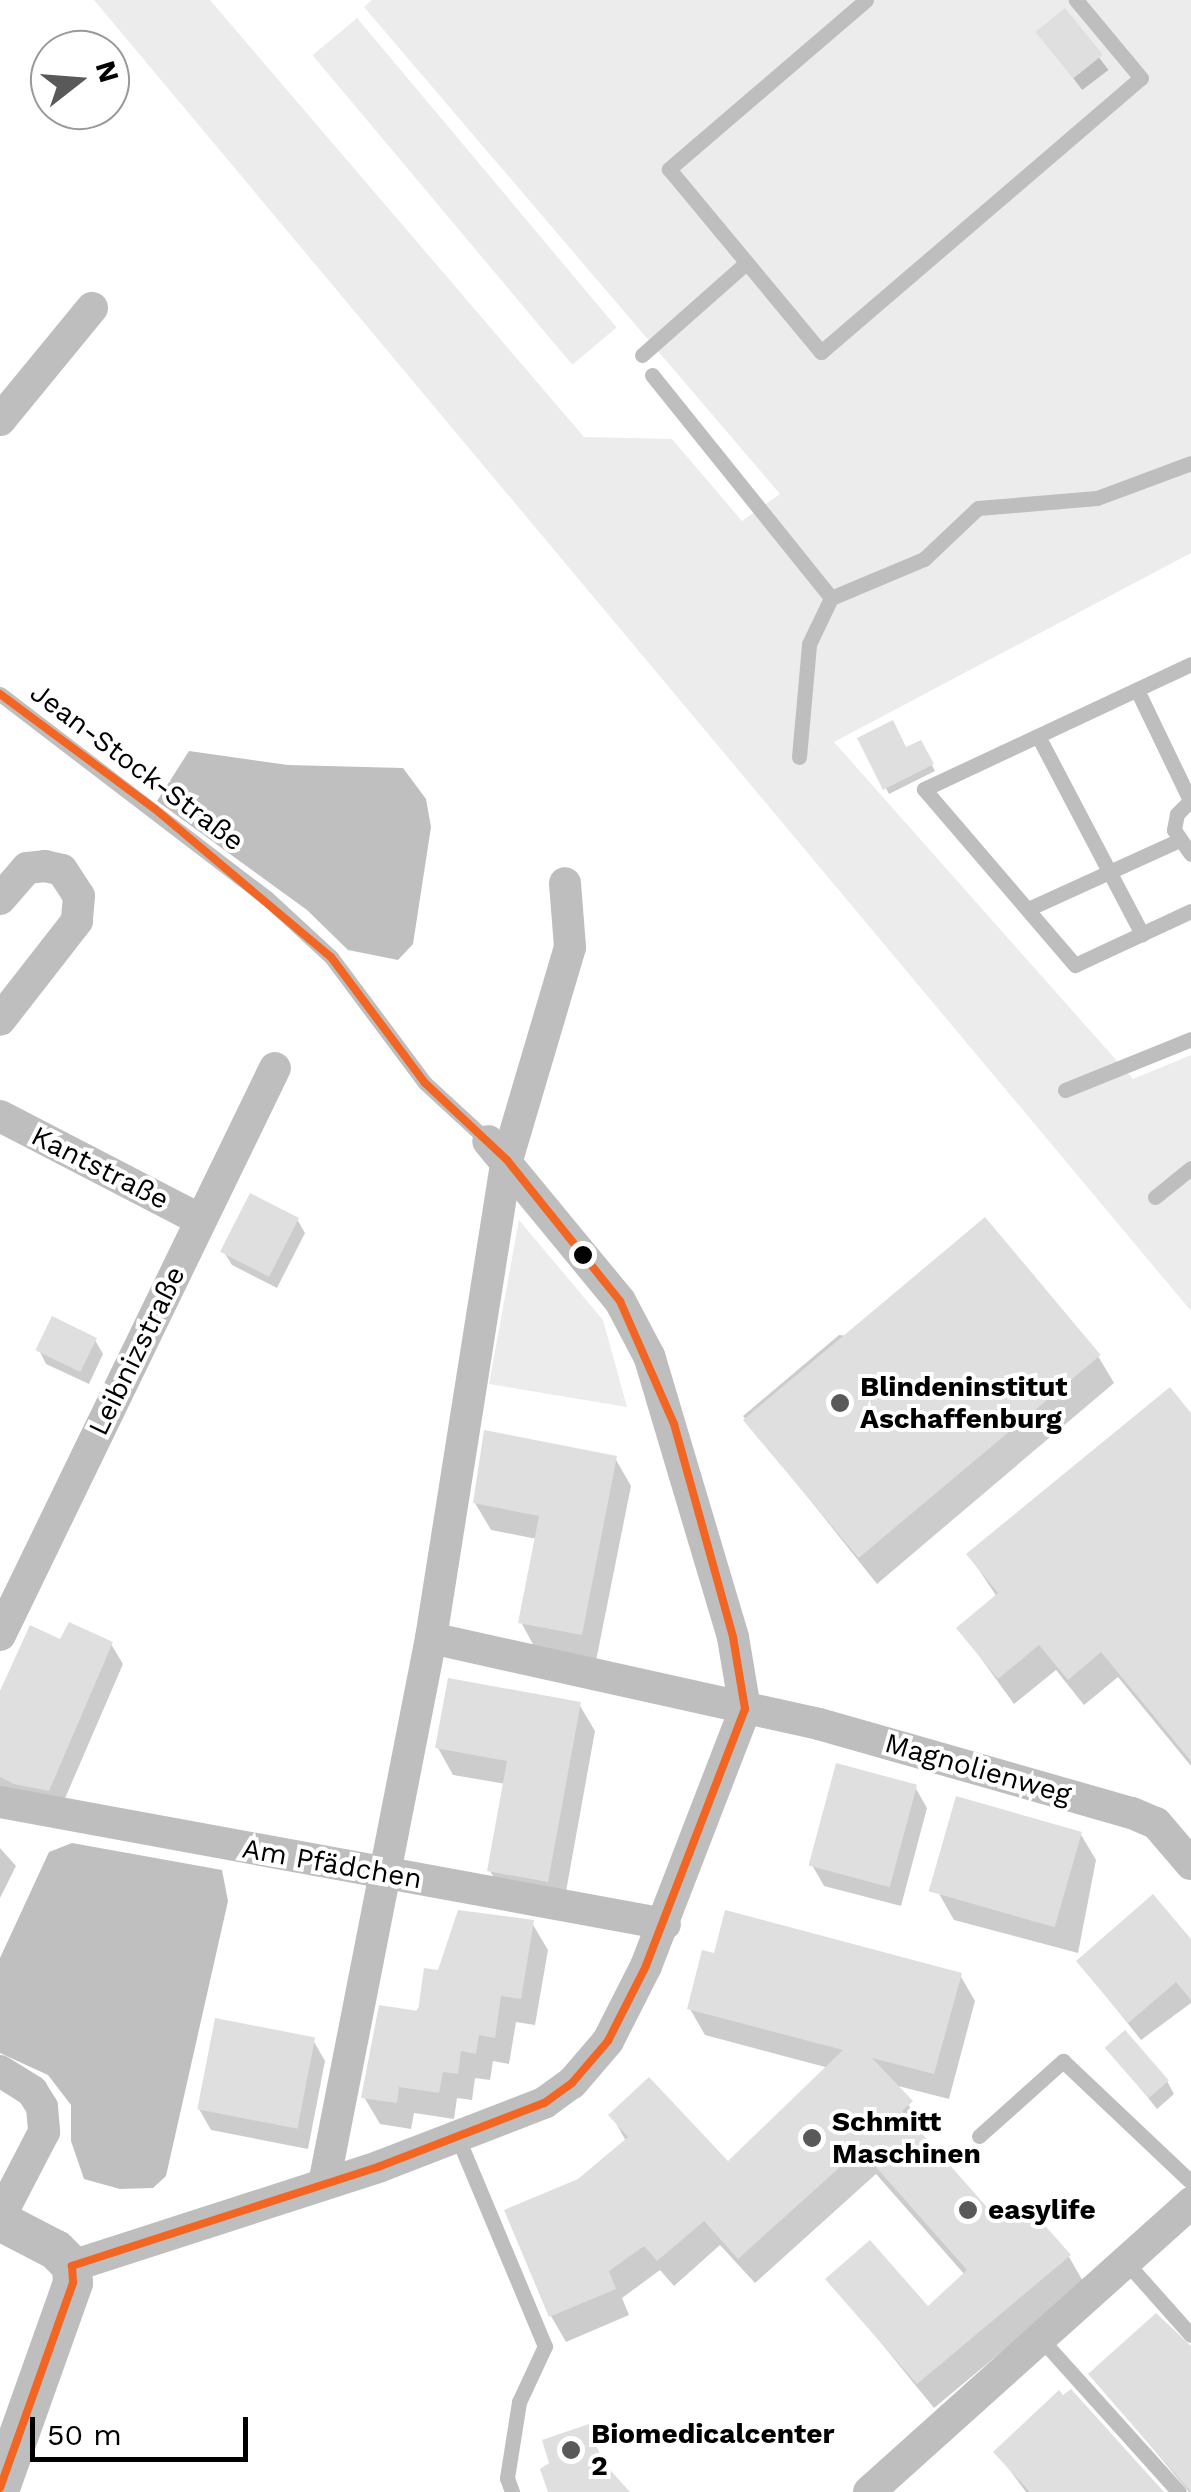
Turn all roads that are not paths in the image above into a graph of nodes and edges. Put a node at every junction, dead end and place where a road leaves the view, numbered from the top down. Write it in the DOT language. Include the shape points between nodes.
graph roads {
  1 [pos="866,0"];
  2 [pos="1076,0"];
  3 [pos="746,263"];
  4 [pos="92,308"];
  5 [pos="642,355"];
  6 [pos="652,375"];
  7 [pos="0,420"];
  8 [pos="1191,463"];
  9 [pos="832,598"];
  10 [pos="1191,664"];
  11 [pos="1137,690"];
  12 [pos="0,694"];
  13 [pos="1038,736"];
  14 [pos="799,757"];
  15 [pos="1190,800"];
  16 [pos="1177,841"];
  17 [pos="1191,854"];
  18 [pos="1109,872"];
  19 [pos="566,883"];
  20 [pos="0,899"];
  21 [pos="1028,909"];
  22 [pos="1191,911"];
  23 [pos="1142,934"];
  24 [pos="0,1020"];
  25 [pos="1191,1039"];
  26 [pos="274,1068"];
  27 [pos="1064,1090"];
  28 [pos="0,1116"];
  29 [pos="498,1151"];
  30 [pos="1191,1168"];
  31 [pos="1155,1198"];
  32 [pos="200,1220"];
  33 [pos="0,1634"];
  34 [pos="431,1638"];
  35 [pos="745,1709"];
  36 [pos="0,1802"];
  37 [pos="1191,1864"];
  38 [pos="385,1873"];
  39 [pos="664,1924"];
  40 [pos="0,2071"];
  41 [pos="457,2136"];
  42 [pos="979,2136"];
  43 [pos="1191,2182"];
  44 [pos="324,2184"];
  45 [pos="1191,2203"];
  46 [pos="0,2219"];
  47 [pos="1126,2261"];
  48 [pos="72,2266"];
  49 [pos="1191,2335"];
  50 [pos="1041,2339"];
  51 [pos="0,2488"];
  52 [pos="512,2492"];
  53 [pos="869,2492"];
  54 [pos="1179,2492"];
  1 -- 3 [label="lane" via="668,169"];
  2 -- 3 [label="lane" via="1141,78 821,352"];
  3 -- 5 [label="lane"];
  4 -- 7 [label="street"];
  6 -- 9 [label="lane"];
  8 -- 9 [label="lane" via="1096,498 978,508 924,559"];
  9 -- 14 [label="lane" via="809,644"];
  10 -- 11 [label="lane"];
  11 -- 13 [label="lane"];
  11 -- 15 [label="lane"];
  12 -- 29 [label="lane, Jean-Stock-Straße" via="155,809 306,934 332,958 425,1083"];
  13 -- 18 [label="lane"];
  13 -- 21 [label="lane" via="924,789"];
  15 -- 16 [label="lane" via="1177,814"];
  16 -- 17 [label="lane"];
  16 -- 18 [label="lane"];
  18 -- 21 [label="lane"];
  18 -- 23 [label="lane"];
  19 -- 29 [label="street" via="570,947"];
  20 -- 24 [label="street" via="27,868 45,866 62,870 79,896 77,921"];
  21 -- 23 [label="lane" via="1076,965"];
  22 -- 23 [label="lane"];
  25 -- 27 [label="lane"];
  26 -- 32 [label="street, Leibnizstraße"];
  28 -- 32 [label="street, Kantstraße"];
  29 -- 34 [label="street"];
  29 -- 35 [label="street" via="620,1300 649,1356 728,1619"];
  30 -- 31 [label="lane"];
  32 -- 33 [label="street, Leibnizstraße"];
  34 -- 35 [label="street, Magnolienweg"];
  34 -- 38 [label="street"];
  35 -- 37 [label="street, Magnolienweg" via="1132,1812 1156,1824"];
  35 -- 39 [label="street"];
  36 -- 38 [label="street, Am Pfädchen"];
  38 -- 39 [label="street, Am Pfädchen"];
  38 -- 44 [label="street"];
  39 -- 41 [label="street" via="608,2041 572,2083 544,2102"];
  40 -- 46 [label="street" via="32,2091 42,2107 44,2132"];
  41 -- 44 [label="street"];
  41 -- 52 [label="lane" via="545,2346 519,2402 507,2478"];
  42 -- 43 [label="lane" via="1063,2061"];
  44 -- 48 [label="street"];
  45 -- 47 [label="street"];
  46 -- 48 [label="street"];
  47 -- 49 [label="lane"];
  47 -- 50 [label="street"];
  48 -- 51 [label="street" via="73,2283"];
  50 -- 53 [label="street"];
  50 -- 54 [label="lane"];
}
